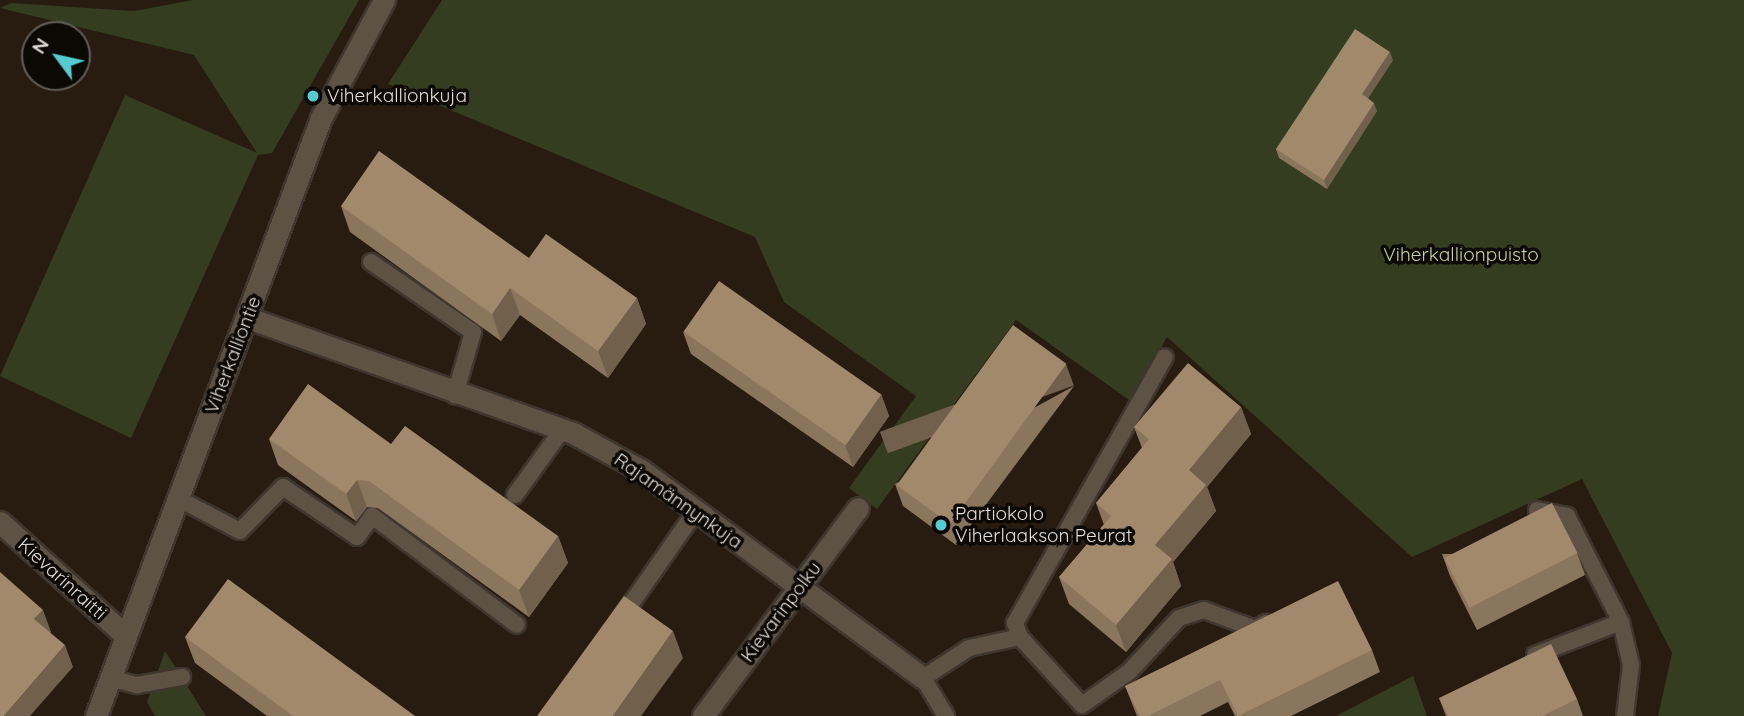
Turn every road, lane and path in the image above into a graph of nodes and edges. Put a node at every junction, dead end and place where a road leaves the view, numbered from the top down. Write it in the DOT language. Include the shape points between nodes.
graph roads {
  1 [pos="384,0"];
  2 [pos="371,262"];
  3 [pos="248,318"];
  4 [pos="1165,357"];
  5 [pos="456,395"];
  6 [pos="562,430"];
  7 [pos="515,495"];
  8 [pos="179,499"];
  9 [pos="858,508"];
  10 [pos="696,511"];
  11 [pos="1518,520"];
  12 [pos="0,522"];
  13 [pos="799,587"];
  14 [pos="1289,612"];
  15 [pos="1620,622"];
  16 [pos="517,625"];
  17 [pos="125,635"];
  18 [pos="607,637"];
  19 [pos="1020,637"];
  20 [pos="1518,663"];
  21 [pos="182,677"];
  22 [pos="110,678"];
  23 [pos="923,678"];
  24 [pos="96,716"];
  25 [pos="703,716"];
  26 [pos="946,716"];
  27 [pos="1625,716"];
  1 -- 3 [label="street, Viherkalliontie" via="321,118"];
  2 -- 5 [label="lane" via="473,332"];
  3 -- 5 [label="street, Rajamännynkuja"];
  3 -- 8 [label="street, Viherkalliontie"];
  4 -- 19 [label="lane" via="1015,623"];
  5 -- 6 [label="street, Rajamännynkuja"];
  6 -- 7 [label="lane"];
  6 -- 10 [label="street, Rajamännynkuja" via="641,470"];
  8 -- 16 [label="lane" via="240,531 282,487 357,537 372,516"];
  8 -- 17 [label="street, Viherkalliontie"];
  9 -- 13 [label="street, Kievarinpolku"];
  10 -- 13 [label="street, Rajamännynkuja"];
  10 -- 18 [label="lane"];
  11 -- 15 [label="lane" via="1541,508 1567,516"];
  12 -- 17 [label="street, Kievarinraitti"];
  13 -- 23 [label="street, Rajamännynkuja"];
  13 -- 25 [label="street, Kievarinpolku"];
  14 -- 19 [label="lane" via="1255,629 1204,610 1179,618 1130,671 1082,705"];
  15 -- 20 [label="lane"];
  15 -- 27 [label="lane" via="1630,665"];
  17 -- 22 [label="street, Viherkalliontie"];
  19 -- 23 [label="lane" via="969,648"];
  21 -- 22 [label="lane" via="137,685"];
  22 -- 24 [label="street, Viherkalliontie"];
  23 -- 26 [label="lane"];
}
